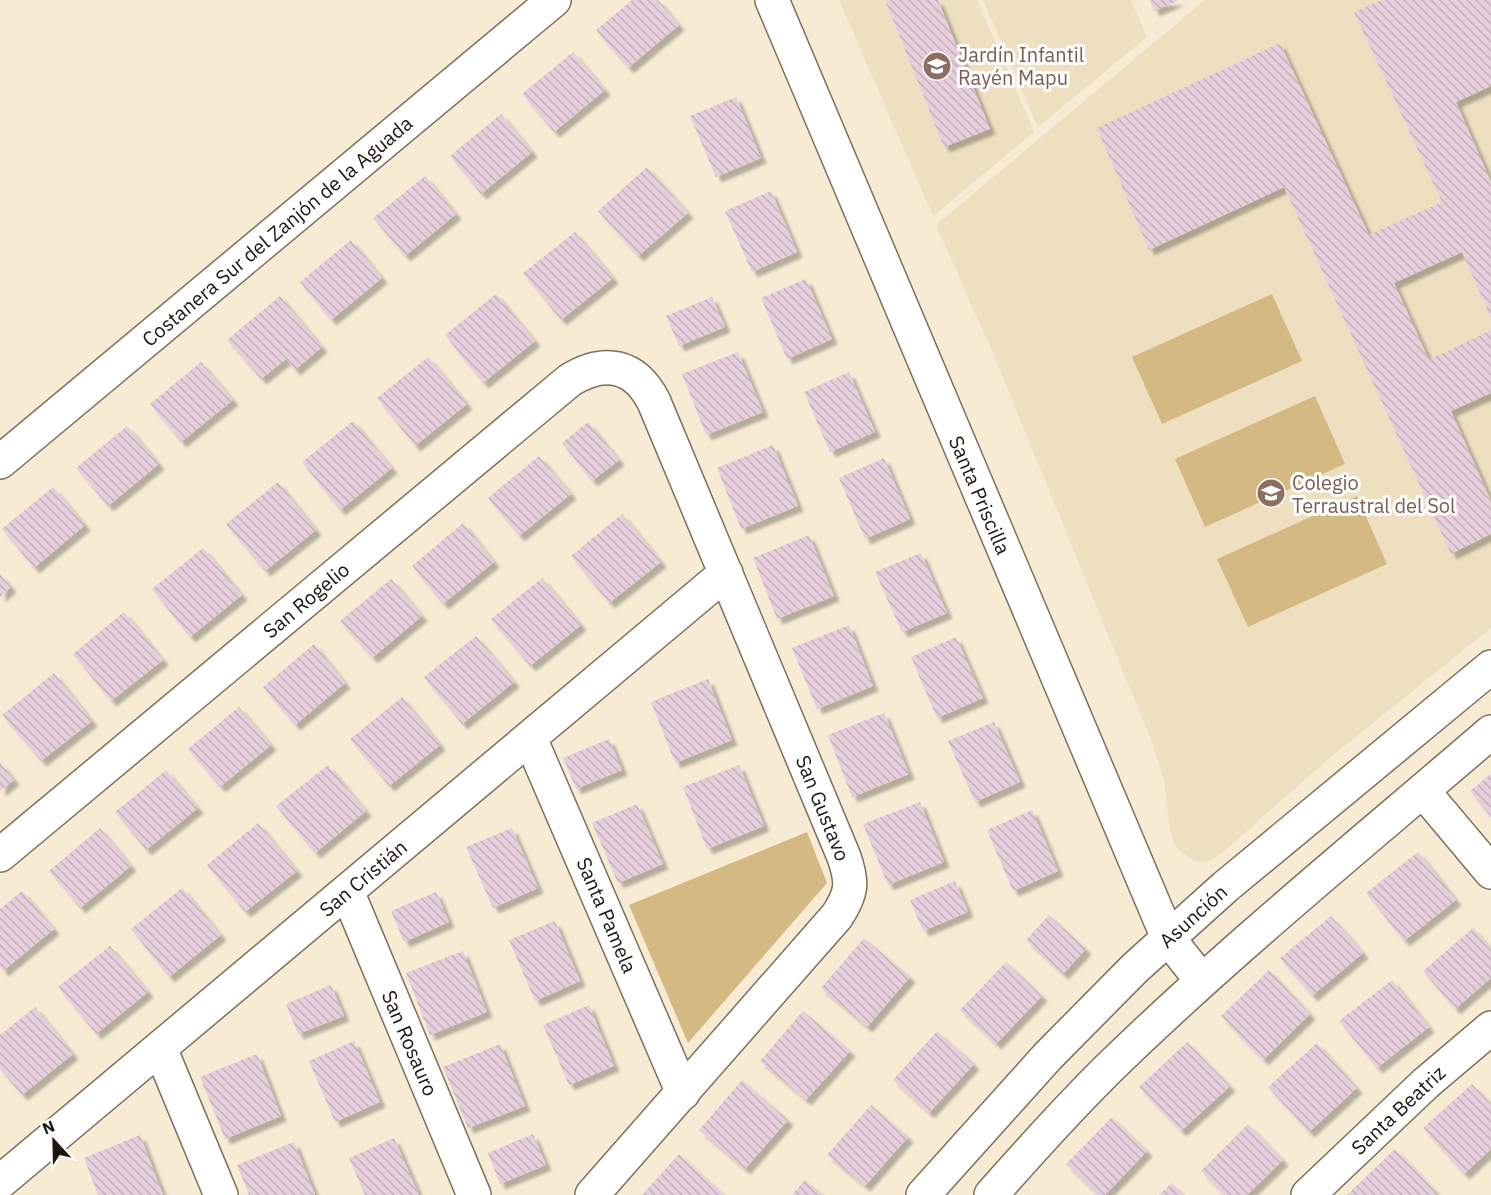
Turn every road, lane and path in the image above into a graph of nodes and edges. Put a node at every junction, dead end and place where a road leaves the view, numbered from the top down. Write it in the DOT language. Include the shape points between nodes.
graph roads {
  1 [pos="554,0"];
  2 [pos="772,0"];
  3 [pos="621,369"];
  4 [pos="0,462"];
  5 [pos="726,573"];
  6 [pos="1491,667"];
  7 [pos="1491,732"];
  8 [pos="530,738"];
  9 [pos="1423,791"];
  10 [pos="0,855"];
  11 [pos="1491,872"];
  12 [pos="347,891"];
  13 [pos="1168,938"];
  14 [pos="1202,981"];
  15 [pos="1491,1028"];
  16 [pos="160,1048"];
  17 [pos="683,1093"];
  18 [pos="0,1182"];
  19 [pos="221,1195"];
  20 [pos="474,1195"];
  21 [pos="592,1195"];
  22 [pos="923,1195"];
  23 [pos="992,1195"];
  24 [pos="1308,1195"];
  1 -- 4 [label="street, Costanera Sur del Zanjón de la Aguada"];
  2 -- 13 [label="street, Santa Priscilla"];
  3 -- 5 [label="street, San Gustavo" via="649,391"];
  3 -- 10 [label="street, San Rogelio" via="597,367 570,380"];
  5 -- 8 [label="street, San Cristián"];
  5 -- 17 [label="street, San Gustavo" via="844,857 850,889 837,916"];
  6 -- 13 [label="street, Asunción"];
  7 -- 9 [label="street"];
  8 -- 12 [label="street, San Cristián"];
  8 -- 17 [label="street, Santa Pamela"];
  9 -- 11 [label="street"];
  9 -- 14 [label="street"];
  12 -- 16 [label="street, San Cristián"];
  12 -- 20 [label="street, San Rosauro"];
  13 -- 14 [label="street, Santa Priscilla"];
  13 -- 22 [label="street, Asunción" via="1048,1056"];
  14 -- 23 [label="street" via="1105,1072"];
  15 -- 24 [label="street, Santa Beatriz" via="1426,1083"];
  16 -- 18 [label="street, San Cristián"];
  16 -- 19 [label="street"];
  17 -- 21 [label="street, San Gustavo"];
}
